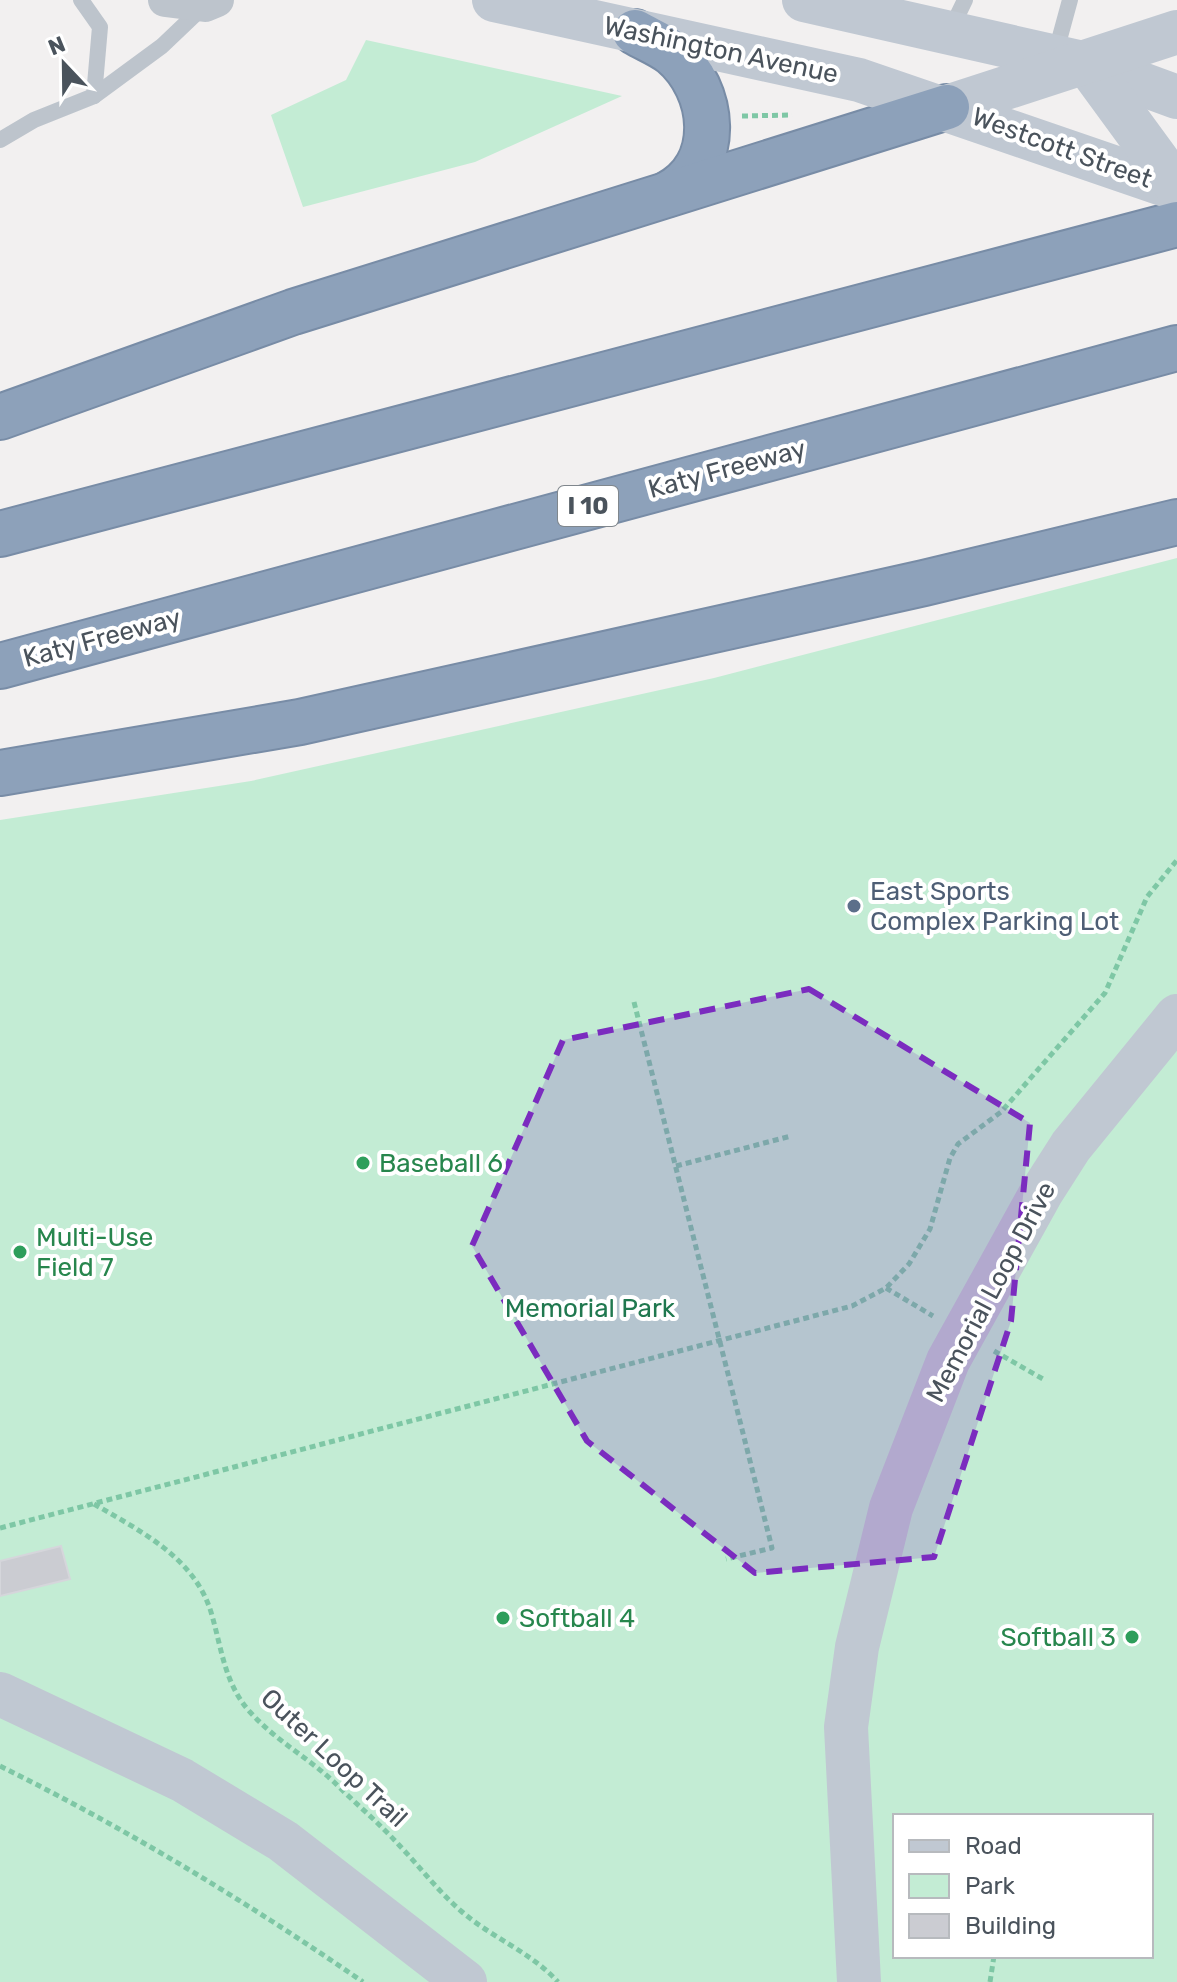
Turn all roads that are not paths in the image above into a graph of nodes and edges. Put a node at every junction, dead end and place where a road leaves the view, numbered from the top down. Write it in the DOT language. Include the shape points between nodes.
graph roads {
  1 [pos="81,0"];
  2 [pos="165,0"];
  3 [pos="494,0"];
  4 [pos="804,0"];
  5 [pos="1070,0"];
  6 [pos="211,2"];
  7 [pos="957,16"];
  8 [pos="635,32"];
  9 [pos="1177,32"];
  10 [pos="1071,60"];
  11 [pos="1168,94"];
  12 [pos="94,96"];
  13 [pos="947,107"];
  14 [pos="0,140"];
  15 [pos="1177,188"];
  16 [pos="662,197"];
  17 [pos="1177,224"];
  18 [pos="1177,348"];
  19 [pos="0,417"];
  20 [pos="314,452"];
  21 [pos="1177,522"];
  22 [pos="0,534"];
  23 [pos="0,547"];
  24 [pos="0,666"];
  25 [pos="0,773"];
  26 [pos="1177,1016"];
  27 [pos="0,1694"];
  28 [pos="465,1982"];
  29 [pos="859,1982"];
  1 -- 12 [label="lane" via="101,34"];
  2 -- 6 [label="street"];
  3 -- 8 [label="street, Washington Avenue"];
  4 -- 7 [label="street"];
  5 -- 10 [label="lane"];
  6 -- 12 [label="lane"];
  7 -- 10 [label="street"];
  8 -- 13 [label="street, Washington Avenue" via="859,80"];
  8 -- 16 [label="highway" via="672,53 695,79 707,117 701,164"];
  9 -- 10 [label="street"];
  10 -- 11 [label="street"];
  10 -- 13 [label="street"];
  10 -- 15 [label="street" via="1118,106"];
  12 -- 14 [label="lane"];
  13 -- 15 [label="street, Westcott Street"];
  13 -- 16 [label="highway"];
  16 -- 19 [label="highway" via="293,312"];
  17 -- 20 [label="highway"];
  18 -- 24 [label="highway, Katy Freeway / I 10"];
  20 -- 22 [label="highway"];
  20 -- 23 [label="highway"];
  21 -- 25 [label="highway" via="300,722"];
  26 -- 29 [label="street, Memorial Loop Drive" via="1071,1146 1041,1193 948,1361 891,1508 857,1647 846,1727"];
  27 -- 28 [label="street" via="182,1780 283,1841"];
}
